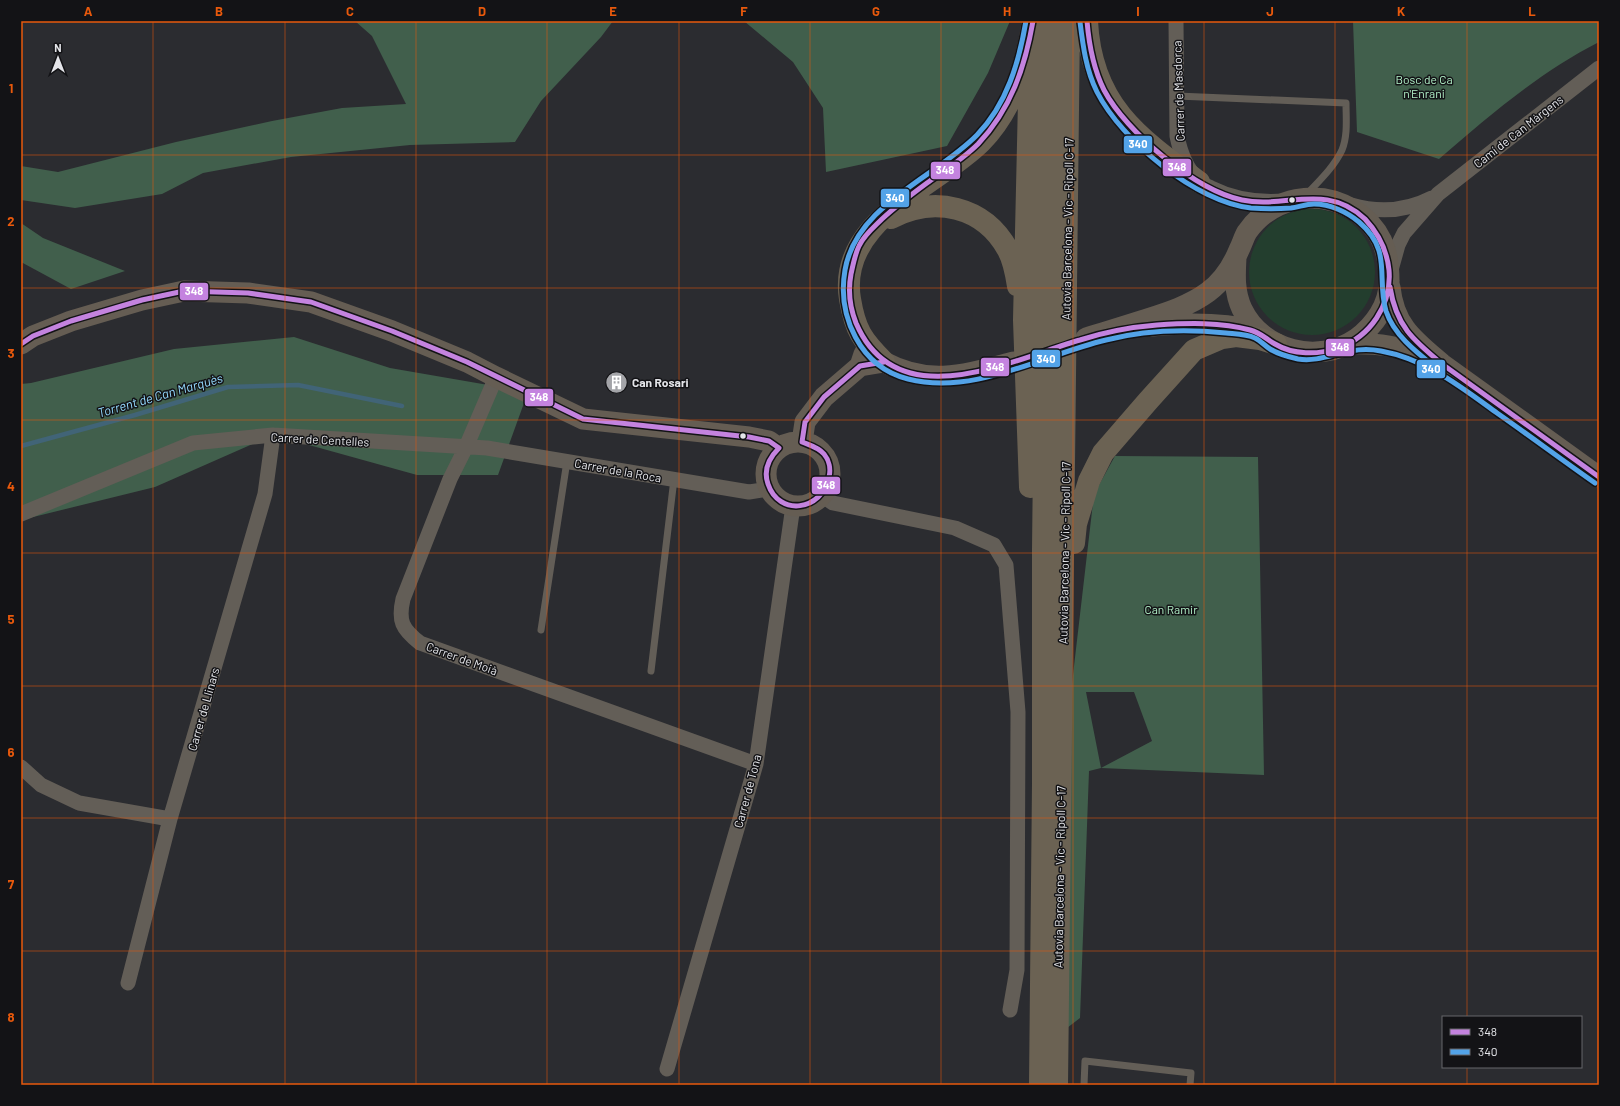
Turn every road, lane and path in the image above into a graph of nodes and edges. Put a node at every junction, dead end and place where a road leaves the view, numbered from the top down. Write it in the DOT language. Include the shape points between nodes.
graph roads {
  1 [pos="1033,21"];
  2 [pos="1049,21"];
  3 [pos="1069,21"];
  4 [pos="1087,21"];
  5 [pos="1176,21"];
  6 [pos="1028,53"];
  7 [pos="1599,68"];
  8 [pos="1178,96"];
  9 [pos="1199,182"];
  10 [pos="1438,194"];
  11 [pos="1296,200"];
  12 [pos="1342,203"];
  13 [pos="870,229"];
  14 [pos="1236,257"];
  15 [pos="1389,281"];
  16 [pos="1024,320"];
  17 [pos="1269,339"];
  18 [pos="21,344"];
  19 [pos="1347,344"];
  20 [pos="867,346"];
  21 [pos="884,362"];
  22 [pos="1014,362"];
  23 [pos="1442,364"];
  24 [pos="860,366"];
  25 [pos="496,377"];
  26 [pos="273,435"];
  27 [pos="802,442"];
  28 [pos="466,447"];
  29 [pos="779,448"];
  30 [pos="567,461"];
  31 [pos="1599,477"];
  32 [pos="674,479"];
  33 [pos="769,489"];
  34 [pos="823,496"];
  35 [pos="793,506"];
  36 [pos="21,514"];
  37 [pos="1063,619"];
  38 [pos="541,630"];
  39 [pos="652,671"];
  40 [pos="1043,672"];
  41 [pos="756,764"];
  42 [pos="21,767"];
  43 [pos="170,819"];
  44 [pos="128,983"];
  45 [pos="1010,1010"];
  46 [pos="1057,1028"];
  47 [pos="667,1069"];
  48 [pos="1040,1085"];
  49 [pos="1057,1085"];
  50 [pos="1067,1085"];
  51 [pos="1084,1085"];
  52 [pos="1190,1085"];
  1 -- 6 [label="highway"];
  2 -- 40 [label="highway, Autovia Barcelona - Vic - Ripoll C-17"];
  3 -- 37 [label="highway, Autovia Barcelona - Vic - Ripoll C-17"];
  4 -- 9 [label="highway" via="1090,50 1110,103 1152,147"];
  5 -- 8 [label="street, Carrer de Masdorca"];
  6 -- 13 [label="highway" via="1006,107 999,120 981,141"];
  6 -- 16 [label="highway"];
  7 -- 10 [label="street, Camí de Can Màrgens"];
  8 -- 9 [label="street, Carrer de Masdorca" via="1177,136 1180,149"];
  8 -- 11 [label="lane" via="1346,103 1346,128 1342,150 1330,168"];
  9 -- 11 [label="street" via="1239,199 1266,203"];
  10 -- 12 [label="street, Camí de Can Màrgens" via="1419,204 1390,211"];
  10 -- 15 [label="street, Camí de Can Màrgens" via="1404,233 1394,258"];
  11 -- 12 [label="street" via="1316,197"];
  11 -- 14 [label="street" via="1266,213 1247,232"];
  12 -- 15 [label="street" via="1365,218 1381,239 1389,262"];
  13 -- 16 [label="highway" via="896,215 927,206 942,206 976,216 989,225 1008,250 1015,266"];
  13 -- 20 [label="highway" via="857,250 850,279 854,321"];
  14 -- 17 [label="street" via="1234,283 1242,309 1256,329"];
  14 -- 17 [label="street" via="1220,282 1194,301 1175,310 1094,335 1174,324 1225,326 1244,329"];
  15 -- 19 [label="street" via="1382,310 1367,330"];
  15 -- 23 [label="street" via="1391,302 1403,328"];
  16 -- 40 [label="highway" via="1033,590"];
  17 -- 19 [label="street" via="1299,352 1324,352"];
  17 -- 37 [label="highway" via="1236,336 1222,338 1194,350 1103,453 1089,481 1076,524"];
  18 -- 25 [label="street" via="33,336 71,322 142,300 184,291 248,293 311,302 392,331"];
  19 -- 23 [label="street" via="1385,344 1409,350"];
  20 -- 21 [label="highway"];
  20 -- 24 [label="street"];
  21 -- 22 [label="street" via="912,373 944,377"];
  21 -- 24 [label="street"];
  23 -- 31 [label="street"];
  24 -- 27 [label="street" via="824,397 805,422"];
  25 -- 28 [label="street, Carrer de Moià"];
  25 -- 29 [label="street" via="583,419 749,437 769,441"];
  26 -- 28 [label="street, Carrer de Centelles"];
  26 -- 36 [label="street, Carrer de Centelles" via="192,443"];
  26 -- 43 [label="street, Carrer de Llinars" via="265,494"];
  27 -- 29 [label="street"];
  27 -- 34 [label="street" via="822,452 830,466 830,483"];
  28 -- 30 [label="street, Carrer de la Roca"];
  28 -- 41 [label="street, Carrer de Moià" via="450,479 403,599 402,623 408,634 420,643"];
  29 -- 33 [label="street" via="771,457 766,474"];
  30 -- 32 [label="street, Carrer de la Roca"];
  30 -- 38 [label="lane"];
  32 -- 33 [label="street, Carrer de la Roca" via="749,492"];
  32 -- 39 [label="lane"];
  33 -- 35 [label="street" via="778,500"];
  34 -- 35 [label="street" via="812,504"];
  34 -- 45 [label="street" via="833,503 955,528 994,545 1006,565 1018,712 1017,970"];
  35 -- 41 [label="street, Carrer de Tona"];
  37 -- 46 [label="highway, Autovia Barcelona - Vic - Ripoll C-17"];
  40 -- 48 [label="highway, Autovia Barcelona - Vic - Ripoll C-17"];
  41 -- 47 [label="street, Carrer de Tona"];
  42 -- 43 [label="street" via="41,785 79,803"];
  43 -- 44 [label="street, Carrer de Llinars"];
  46 -- 49 [label="highway, Autovia Barcelona - Vic - Ripoll C-17"];
  46 -- 50 [label="highway" via="1066,1046"];
  51 -- 52 [label="lane" via="1084,1061 1191,1073"];
}
